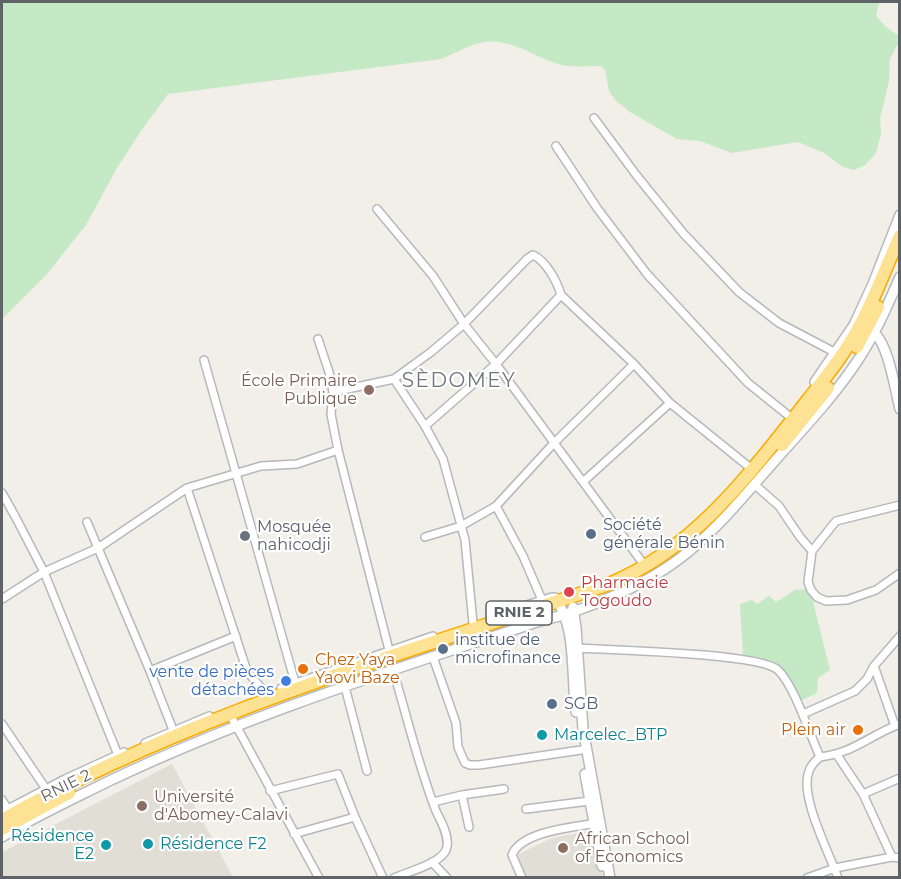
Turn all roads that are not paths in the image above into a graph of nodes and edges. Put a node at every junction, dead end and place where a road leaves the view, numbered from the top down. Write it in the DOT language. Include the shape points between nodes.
graph roads {
  1 [pos="594,118"];
  2 [pos="556,146"];
  3 [pos="377,208"];
  4 [pos="900,215"];
  5 [pos="900,236"];
  6 [pos="900,255"];
  7 [pos="900,277"];
  8 [pos="561,295"];
  9 [pos="896,296"];
  10 [pos="464,324"];
  11 [pos="867,329"];
  12 [pos="318,339"];
  13 [pos="836,353"];
  14 [pos="204,360"];
  15 [pos="496,364"];
  16 [pos="634,364"];
  17 [pos="394,379"];
  18 [pos="333,392"];
  19 [pos="670,402"];
  20 [pos="900,409"];
  21 [pos="789,416"];
  22 [pos="425,426"];
  23 [pos="554,443"];
  24 [pos="338,450"];
  25 [pos="748,466"];
  26 [pos="234,473"];
  27 [pos="584,481"];
  28 [pos="755,485"];
  29 [pos="187,488"];
  30 [pos="2,493"];
  31 [pos="900,505"];
  32 [pos="496,506"];
  33 [pos="87,522"];
  34 [pos="461,526"];
  35 [pos="424,537"];
  36 [pos="98,548"];
  37 [pos="812,551"];
  38 [pos="642,562"];
  39 [pos="44,572"];
  40 [pos="900,573"];
  41 [pos="2,599"];
  42 [pos="542,600"];
  43 [pos="564,603"];
  44 [pos="473,623"];
  45 [pos="236,636"];
  46 [pos="900,636"];
  47 [pos="577,648"];
  48 [pos="389,650"];
  49 [pos="433,657"];
  50 [pos="874,666"];
  51 [pos="393,670"];
  52 [pos="150,671"];
  53 [pos="296,686"];
  54 [pos="345,687"];
  55 [pos="266,694"];
  56 [pos="802,714"];
  57 [pos="234,723"];
  58 [pos="2,724"];
  59 [pos="897,725"];
  60 [pos="173,730"];
  61 [pos="581,750"];
  62 [pos="118,755"];
  63 [pos="837,755"];
  64 [pos="820,757"];
  65 [pos="368,771"];
  66 [pos="900,778"];
  67 [pos="46,789"];
  68 [pos="504,789"];
  69 [pos="270,791"];
  70 [pos="863,794"];
  71 [pos="462,795"];
  72 [pos="2,800"];
  73 [pos="589,801"];
  74 [pos="433,802"];
  75 [pos="525,809"];
  76 [pos="4,814"];
  77 [pos="355,817"];
  78 [pos="597,823"];
  79 [pos="469,827"];
  80 [pos="2,829"];
  81 [pos="294,834"];
  82 [pos="2,837"];
  83 [pos="896,857"];
  84 [pos="432,862"];
  85 [pos="835,868"];
  86 [pos="319,878"];
  87 [pos="383,878"];
  88 [pos="394,878"];
  89 [pos="447,878"];
  90 [pos="522,878"];
  91 [pos="604,878"];
  92 [pos="610,878"];
  93 [pos="807,878"];
  94 [pos="838,878"];
  1 -- 13 [label="street" via="683,233 739,292 779,323"];
  2 -- 21 [label="street" via="647,274 748,383"];
  3 -- 10 [label="street" via="434,276"];
  4 -- 13 [label="street" via="854,325"];
  5 -- 11 [label="highway, RNIE 2 / RNIE 2" via="878,288"];
  6 -- 11 [label="highway, RNIE 2 / RNIE 2"];
  7 -- 9 [label="street"];
  8 -- 10 [label="street" via="558,284 533,255"];
  8 -- 15 [label="street"];
  8 -- 16 [label="street"];
  9 -- 11 [label="street"];
  10 -- 15 [label="street"];
  10 -- 17 [label="street"];
  11 -- 20 [label="street" via="885,352"];
  11 -- 28 [label="street" via="855,365"];
  11 -- 43 [label="highway, RNIE 2 / RNIE 2" via="848,361 787,440 687,546 625,584"];
  12 -- 18 [label="street"];
  13 -- 21 [label="street"];
  14 -- 26 [label="street"];
  15 -- 22 [label="street"];
  15 -- 23 [label="street"];
  16 -- 19 [label="street"];
  16 -- 23 [label="street"];
  17 -- 18 [label="street"];
  17 -- 22 [label="street"];
  18 -- 24 [label="street" via="331,414"];
  19 -- 25 [label="street"];
  19 -- 27 [label="street"];
  21 -- 25 [label="street"];
  22 -- 34 [label="street" via="443,459"];
  23 -- 27 [label="street"];
  23 -- 32 [label="street"];
  24 -- 26 [label="street" via="297,464 261,466"];
  24 -- 48 [label="street"];
  25 -- 38 [label="street" via="681,536"];
  26 -- 29 [label="street"];
  26 -- 53 [label="street"];
  27 -- 38 [label="street"];
  28 -- 37 [label="street" via="779,506"];
  28 -- 43 [label="street" via="688,552 663,570 623,591"];
  29 -- 36 [label="street"];
  29 -- 45 [label="street"];
  30 -- 39 [label="street"];
  31 -- 37 [label="street" via="836,521"];
  32 -- 34 [label="street"];
  32 -- 42 [label="street"];
  33 -- 36 [label="street"];
  34 -- 35 [label="street"];
  34 -- 44 [label="street"];
  36 -- 39 [label="street"];
  36 -- 52 [label="street"];
  37 -- 40 [label="street" via="808,582 817,597 826,601 864,595"];
  38 -- 43 [label="street"];
  39 -- 41 [label="street"];
  39 -- 62 [label="street"];
  42 -- 43 [label="street"];
  42 -- 44 [label="street"];
  43 -- 47 [label="street"];
  43 -- 49 [label="street" via="537,622"];
  43 -- 53 [label="highway, RNIE 2 / RNIE 2"];
  43 -- 57 [label="highway, RNIE 2 / RNIE 2" via="301,694"];
  43 -- 61 [label="street"];
  44 -- 48 [label="street"];
  45 -- 52 [label="street"];
  45 -- 55 [label="street" via="247,671"];
  46 -- 50 [label="street"];
  47 -- 56 [label="street" via="760,662 778,670"];
  47 -- 78 [label="street" via="582,729"];
  48 -- 53 [label="street"];
  49 -- 51 [label="street"];
  49 -- 61 [label="street" via="465,763 479,765"];
  50 -- 56 [label="street" via="855,691"];
  50 -- 59 [label="street"];
  51 -- 54 [label="street"];
  51 -- 74 [label="street"];
  52 -- 60 [label="street"];
  53 -- 55 [label="street"];
  53 -- 76 [label="highway, RNIE 2 / RNIE 2"];
  54 -- 57 [label="street"];
  54 -- 65 [label="street"];
  55 -- 60 [label="street"];
  56 -- 64 [label="street"];
  57 -- 69 [label="street"];
  57 -- 80 [label="highway, RNIE 2 / RNIE 2" via="124,767"];
  57 -- 82 [label="street"];
  58 -- 67 [label="street"];
  59 -- 63 [label="street"];
  60 -- 62 [label="street"];
  61 -- 73 [label="street"];
  62 -- 67 [label="street"];
  63 -- 64 [label="street"];
  63 -- 70 [label="street"];
  64 -- 85 [label="street" via="807,778 809,803"];
  66 -- 70 [label="street"];
  67 -- 76 [label="street"];
  68 -- 71 [label="street"];
  69 -- 77 [label="street" via="338,774"];
  69 -- 81 [label="street"];
  70 -- 83 [label="street"];
  71 -- 74 [label="street"];
  71 -- 79 [label="street"];
  72 -- 76 [label="street"];
  73 -- 75 [label="street"];
  73 -- 78 [label="street"];
  74 -- 84 [label="street" via="447,848"];
  77 -- 81 [label="street"];
  77 -- 87 [label="street"];
  78 -- 90 [label="street" via="542,833 517,848 512,855"];
  78 -- 91 [label="street"];
  78 -- 92 [label="street"];
  81 -- 86 [label="street"];
  83 -- 85 [label="street"];
  84 -- 88 [label="street"];
  84 -- 89 [label="street"];
  85 -- 93 [label="street"];
  85 -- 94 [label="street"];
}
